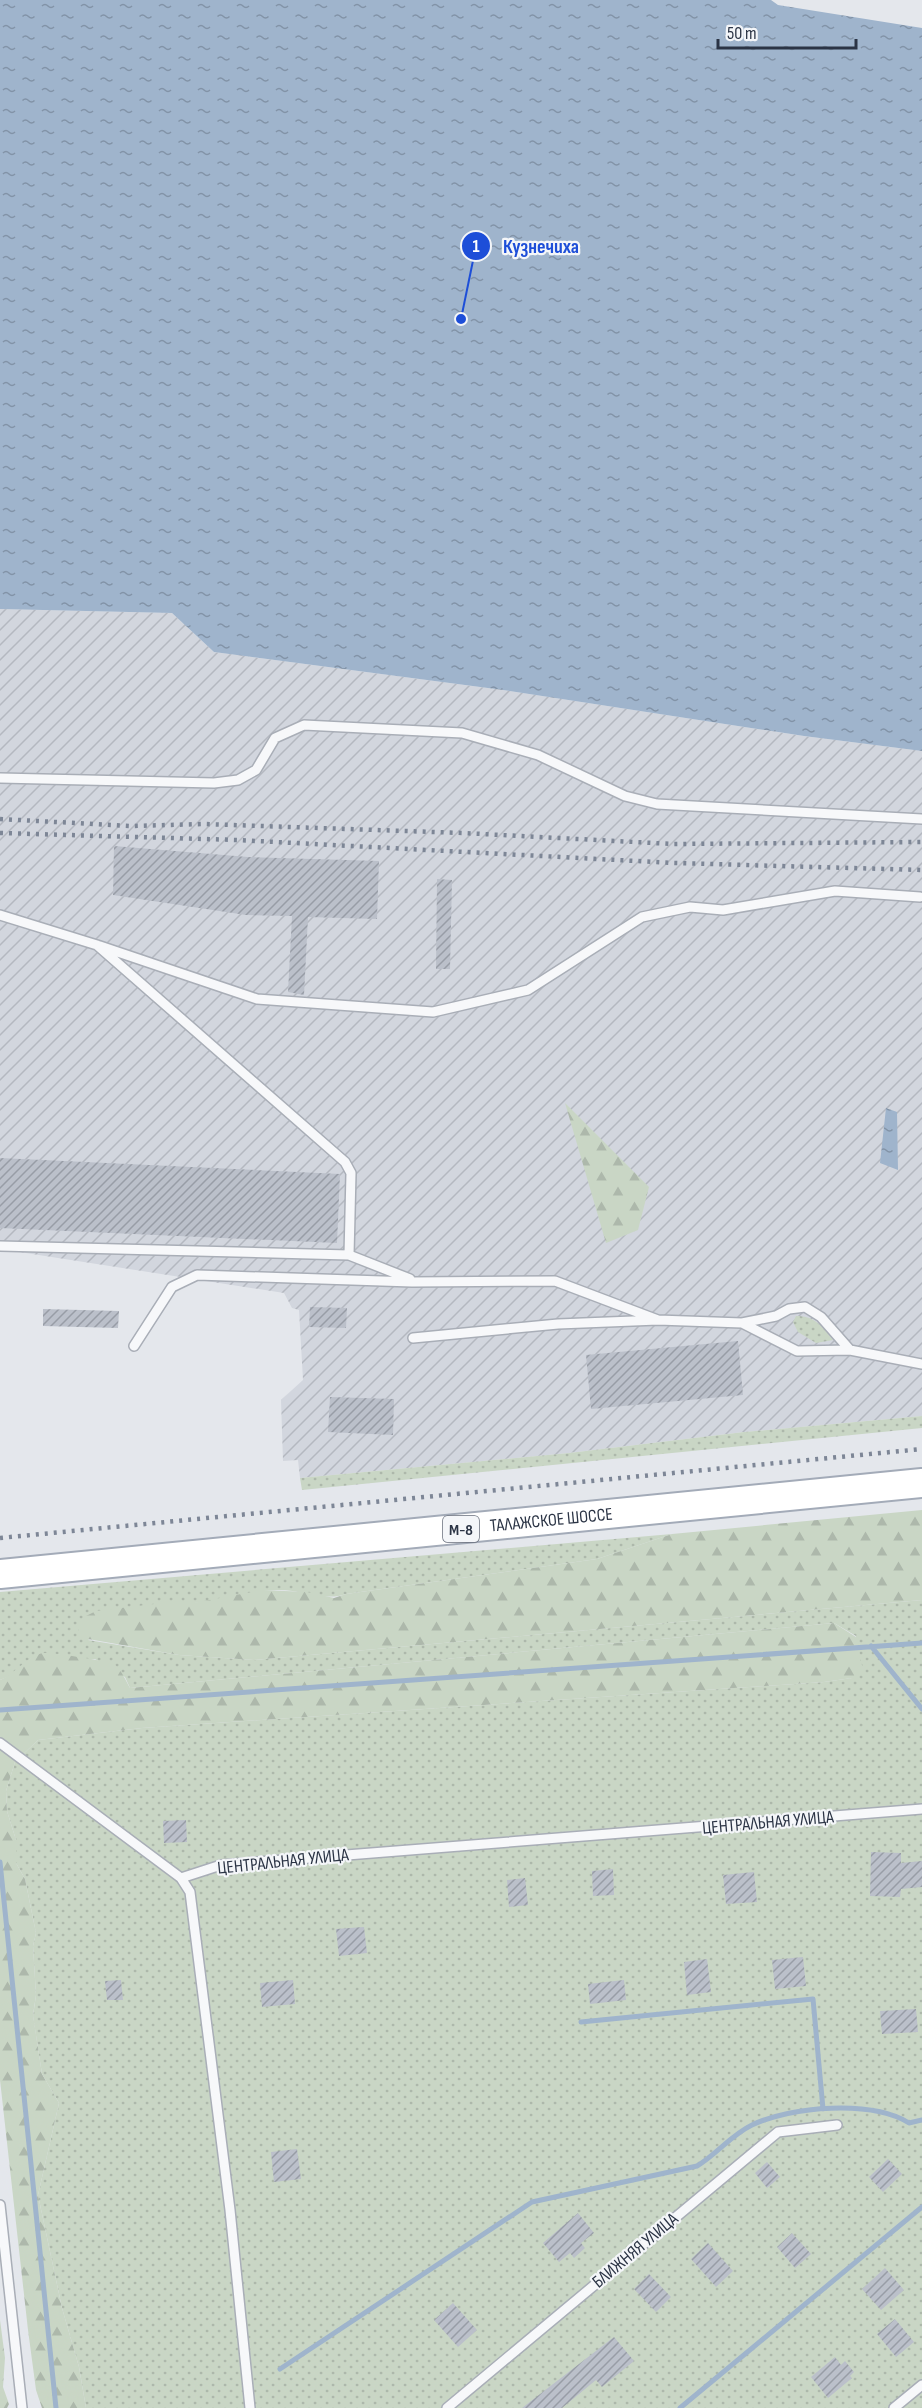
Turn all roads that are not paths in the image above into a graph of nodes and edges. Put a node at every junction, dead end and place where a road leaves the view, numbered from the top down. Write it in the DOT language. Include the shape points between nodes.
graph roads {
  1 [pos="0,778"];
  2 [pos="922,819"];
  3 [pos="920,897"];
  4 [pos="0,915"];
  5 [pos="97,945"];
  6 [pos="0,1246"];
  7 [pos="349,1255"];
  8 [pos="417,1282"];
  9 [pos="658,1320"];
  10 [pos="742,1323"];
  11 [pos="413,1338"];
  12 [pos="134,1346"];
  13 [pos="850,1350"];
  14 [pos="922,1364"];
  15 [pos="922,1483"];
  16 [pos="0,1574"];
  17 [pos="0,1743"];
  18 [pos="922,1809"];
  19 [pos="181,1878"];
  20 [pos="837,2125"];
  21 [pos="0,2205"];
  22 [pos="922,2385"];
  23 [pos="22,2408"];
  24 [pos="250,2408"];
  25 [pos="447,2408"];
  26 [pos="894,2408"];
  1 -- 2 [label="lane" via="214,783 238,780 256,770 275,738 304,725 462,733 538,755 625,796 657,804"];
  3 -- 5 [label="lane" via="835,891 723,910 690,907 642,917 528,990 433,1012 258,999"];
  4 -- 5 [label="lane"];
  5 -- 7 [label="lane" via="345,1162 351,1173"];
  6 -- 7 [label="lane"];
  7 -- 8 [label="lane"];
  8 -- 9 [label="lane" via="555,1281"];
  8 -- 12 [label="lane" via="197,1275 172,1287"];
  9 -- 10 [label="lane"];
  9 -- 11 [label="lane" via="558,1324"];
  10 -- 13 [label="lane" via="797,1351"];
  10 -- 13 [label="lane" via="805,1307 821,1317"];
  13 -- 14 [label="lane"];
  15 -- 16 [label="main road, ТАЛАЖСКОЕ ШОССЕ / М-8"];
  17 -- 19 [label="lane"];
  18 -- 19 [label="lane, ЦЕНТРАЛЬНАЯ УЛИЦА" via="221,1865"];
  19 -- 24 [label="lane" via="190,1892 230,2210"];
  20 -- 25 [label="lane, БЛИЖНЯЯ УЛИЦА" via="778,2132"];
  21 -- 23 [label="lane"];
  22 -- 26 [label="lane"];
}
